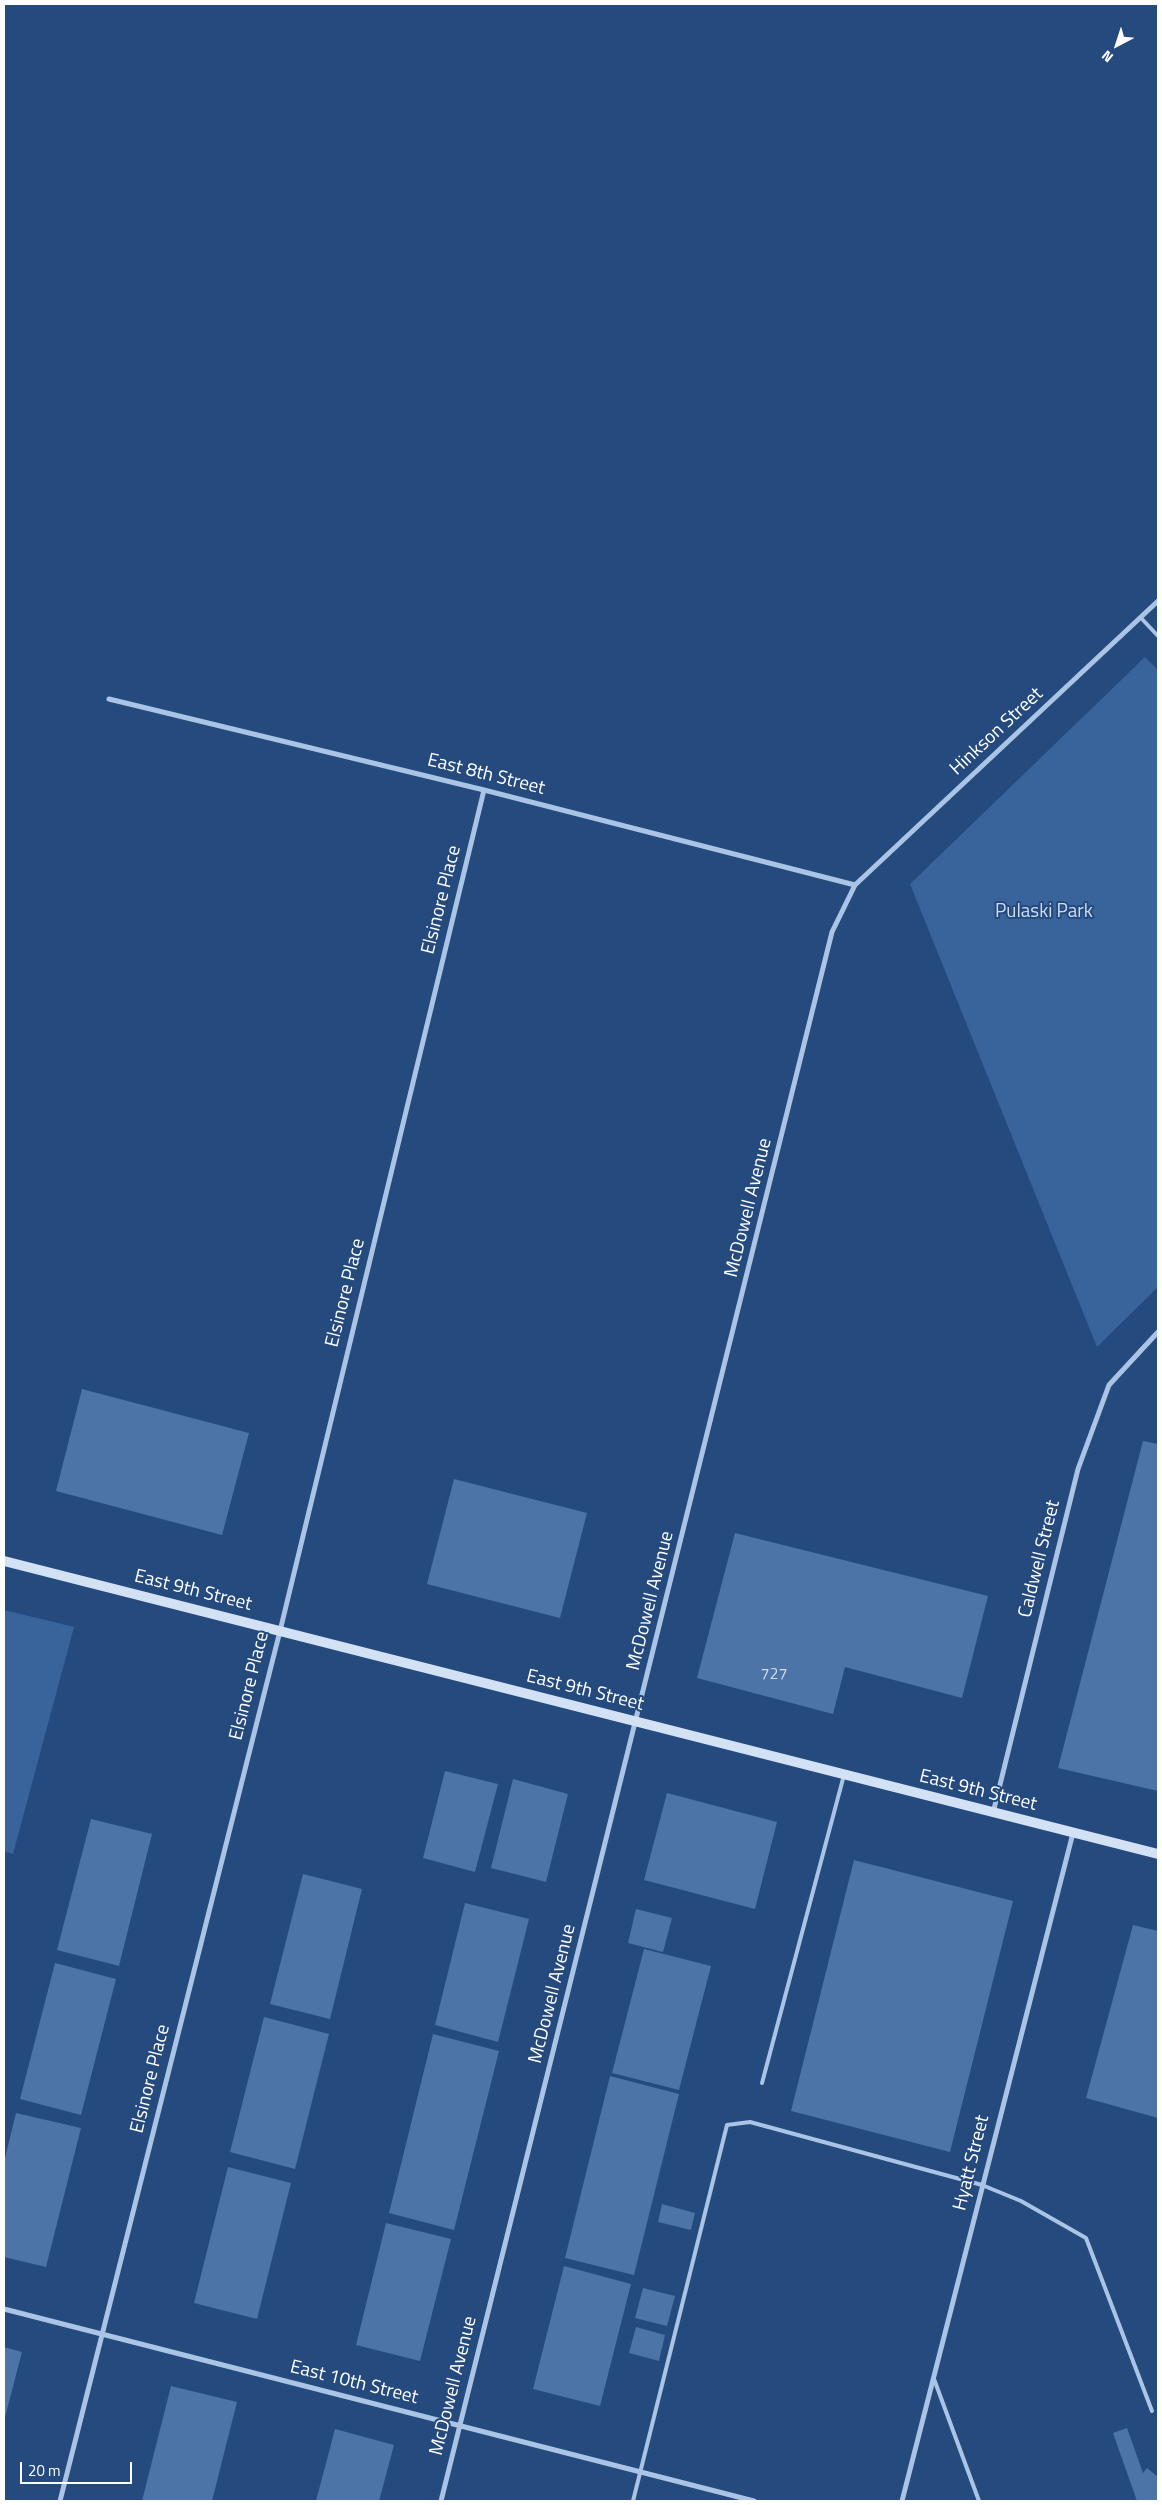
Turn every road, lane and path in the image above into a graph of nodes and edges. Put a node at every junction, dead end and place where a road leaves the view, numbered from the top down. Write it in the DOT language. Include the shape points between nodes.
graph roads {
  1 [pos="1158,601"];
  2 [pos="1141,618"];
  3 [pos="1158,636"];
  4 [pos="109,699"];
  5 [pos="484,790"];
  6 [pos="855,885"];
  7 [pos="1158,1332"];
  8 [pos="4,1561"];
  9 [pos="280,1631"];
  10 [pos="637,1722"];
  11 [pos="844,1775"];
  12 [pos="993,1813"];
  13 [pos="1073,1833"];
  14 [pos="1158,1854"];
  15 [pos="762,2083"];
  16 [pos="982,2185"];
  17 [pos="4,2309"];
  18 [pos="102,2334"];
  19 [pos="933,2377"];
  20 [pos="1152,2411"];
  21 [pos="460,2426"];
  22 [pos="641,2472"];
  23 [pos="60,2501"];
  24 [pos="441,2501"];
  25 [pos="633,2501"];
  26 [pos="754,2501"];
  27 [pos="902,2501"];
  28 [pos="979,2501"];
  1 -- 2 [label="street, Hinkson Street"];
  2 -- 3 [label="lane"];
  2 -- 6 [label="street, Hinkson Street"];
  4 -- 5 [label="street, East 8th Street"];
  5 -- 6 [label="street, East 8th Street"];
  5 -- 9 [label="street, Elsinore Place"];
  6 -- 10 [label="street, McDowell Avenue" via="832,932"];
  7 -- 12 [label="street, Caldwell Street" via="1109,1385 1078,1469"];
  8 -- 9 [label="street, East 9th Street"];
  9 -- 10 [label="street, East 9th Street"];
  9 -- 18 [label="street, Elsinore Place"];
  10 -- 11 [label="street, East 9th Street"];
  10 -- 21 [label="street, McDowell Avenue"];
  11 -- 12 [label="street, East 9th Street"];
  11 -- 15 [label="lane"];
  12 -- 13 [label="street, East 9th Street"];
  13 -- 14 [label="street, East 9th Street"];
  13 -- 16 [label="street, Hyatt Street"];
  16 -- 19 [label="street, Hyatt Street"];
  16 -- 20 [label="lane" via="1021,2201 1086,2238"];
  16 -- 22 [label="lane" via="750,2122 727,2125"];
  17 -- 18 [label="street, East 10th Street"];
  18 -- 21 [label="street, East 10th Street"];
  18 -- 23 [label="street, Elsinore Place"];
  19 -- 27 [label="street, Hyatt Street"];
  19 -- 28 [label="lane"];
  21 -- 22 [label="street, East 10th Street"];
  21 -- 24 [label="street, McDowell Avenue"];
  22 -- 25 [label="lane"];
  22 -- 26 [label="street, East 10th Street"];
}
